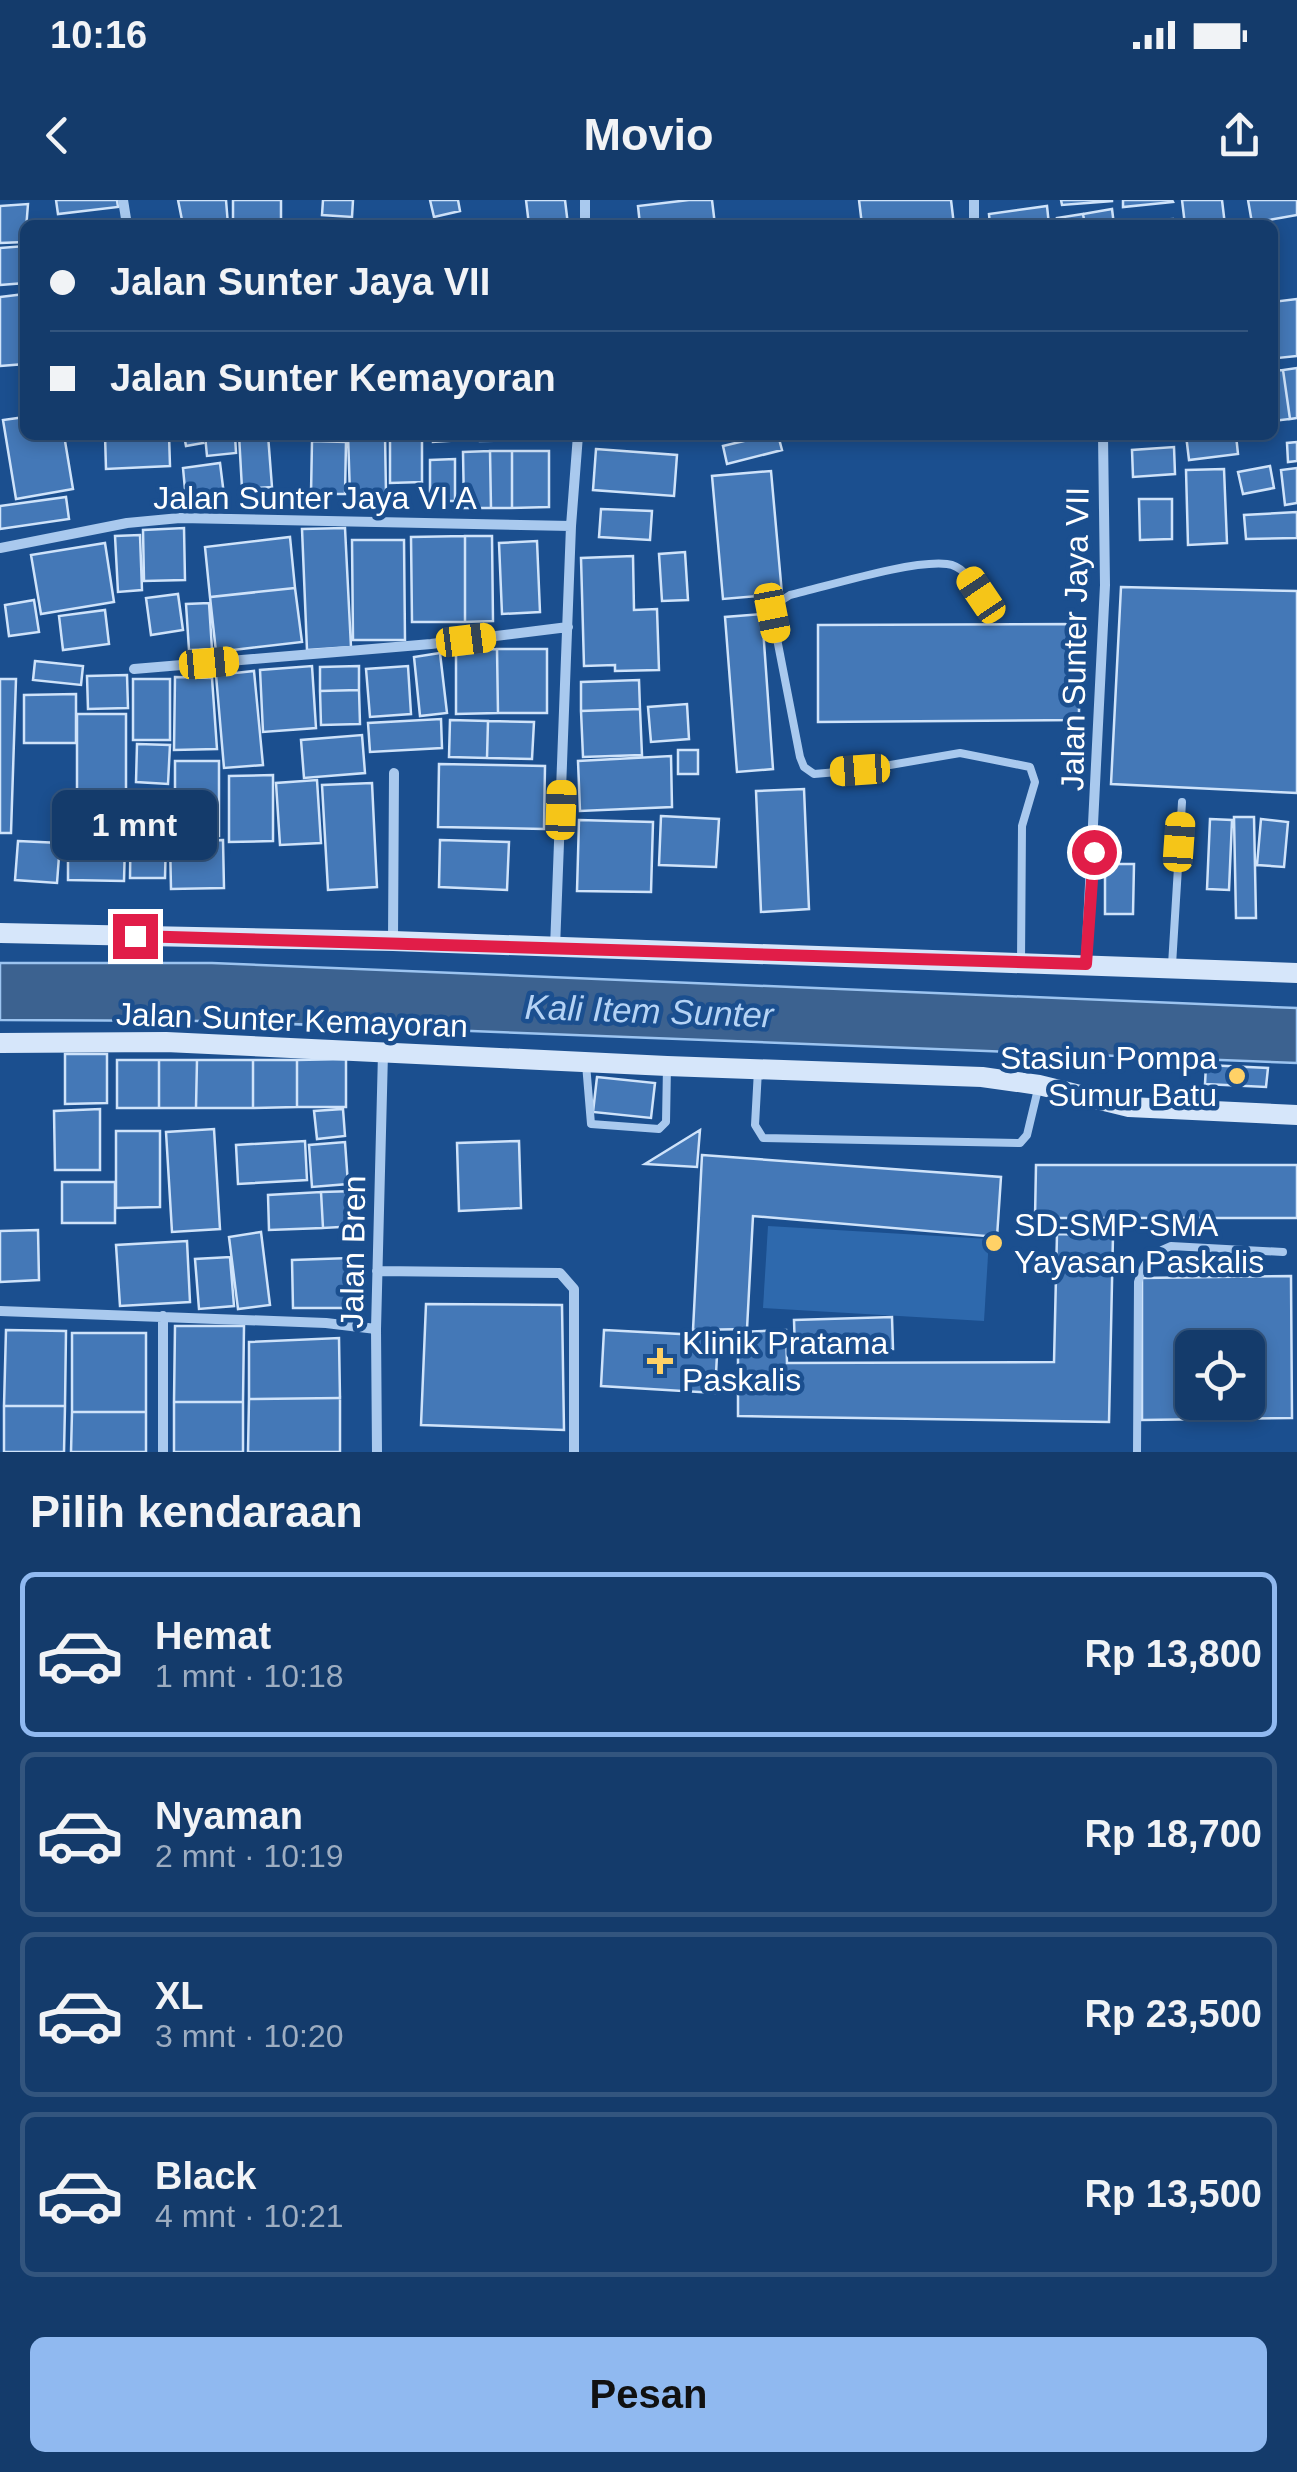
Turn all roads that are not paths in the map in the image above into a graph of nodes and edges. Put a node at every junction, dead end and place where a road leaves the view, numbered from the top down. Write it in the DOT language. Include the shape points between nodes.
graph roads {
  1 [pos="578,440"];
  2 [pos="1103,440"];
  3 [pos="571,526"];
  4 [pos="0,548"];
  5 [pos="981,595"];
  6 [pos="568,627"];
  7 [pos="134,669"];
  8 [pos="394,773"];
  9 [pos="1182,802"];
  10 [pos="0,934"];
  11 [pos="393,942"];
  12 [pos="555,949"];
  13 [pos="1020,962"];
  14 [pos="1086,964"];
  15 [pos="1172,970"];
  16 [pos="1297,972"];
  17 [pos="0,1043"];
  18 [pos="383,1052"];
  19 [pos="586,1062"];
  20 [pos="667,1066"];
  21 [pos="758,1069"];
  22 [pos="1040,1085"];
  23 [pos="1297,1115"];
  24 [pos="1282,1252"];
  25 [pos="378,1271"];
  26 [pos="0,1311"];
  27 [pos="164,1316"];
  28 [pos="376,1329"];
  29 [pos="163,1452"];
  30 [pos="377,1452"];
  31 [pos="574,1452"];
  32 [pos="1137,1452"];
  1 -- 3 [label="street"];
  2 -- 14 [label="street, Jalan Sunter Jaya VII" via="1105,585"];
  3 -- 4 [label="street, Jalan Sunter Jaya VI A" via="180,518"];
  3 -- 6 [label="street"];
  5 -- 13 [label="lane" via="966,572 949,564 790,596 772,613 800,757 814,774 960,754 1035,773 1022,826"];
  6 -- 7 [label="street"];
  6 -- 12 [label="street"];
  8 -- 11 [label="street"];
  9 -- 15 [label="lane"];
  10 -- 11 [label="main road"];
  11 -- 12 [label="main road"];
  12 -- 13 [label="main road"];
  13 -- 14 [label="main road"];
  14 -- 15 [label="main road"];
  15 -- 16 [label="main road"];
  17 -- 18 [label="main road, Jalan Sunter Kemayoran"];
  18 -- 19 [label="main road, Jalan Sunter Kemayoran"];
  18 -- 25 [label="street, Jalan Bren"];
  19 -- 20 [label="main road, Jalan Sunter Kemayoran"];
  19 -- 20 [label="lane" via="591,1124 659,1128 666,1122"];
  20 -- 21 [label="main road, Jalan Sunter Kemayoran"];
  21 -- 22 [label="main road, Jalan Sunter Kemayoran"];
  21 -- 22 [label="lane" via="755,1125 763,1138 1020,1143"];
  22 -- 23 [label="main road, Jalan Sunter Kemayoran" via="1129,1107"];
  24 -- 32 [label="lane" via="1171,1246 1143,1264"];
  25 -- 28 [label="street, Jalan Bren"];
  25 -- 31 [label="street" via="560,1273 568,1279 574,1289"];
  26 -- 27 [label="street"];
  27 -- 28 [label="street"];
  27 -- 29 [label="street"];
  28 -- 30 [label="street, Jalan Bren"];
}
